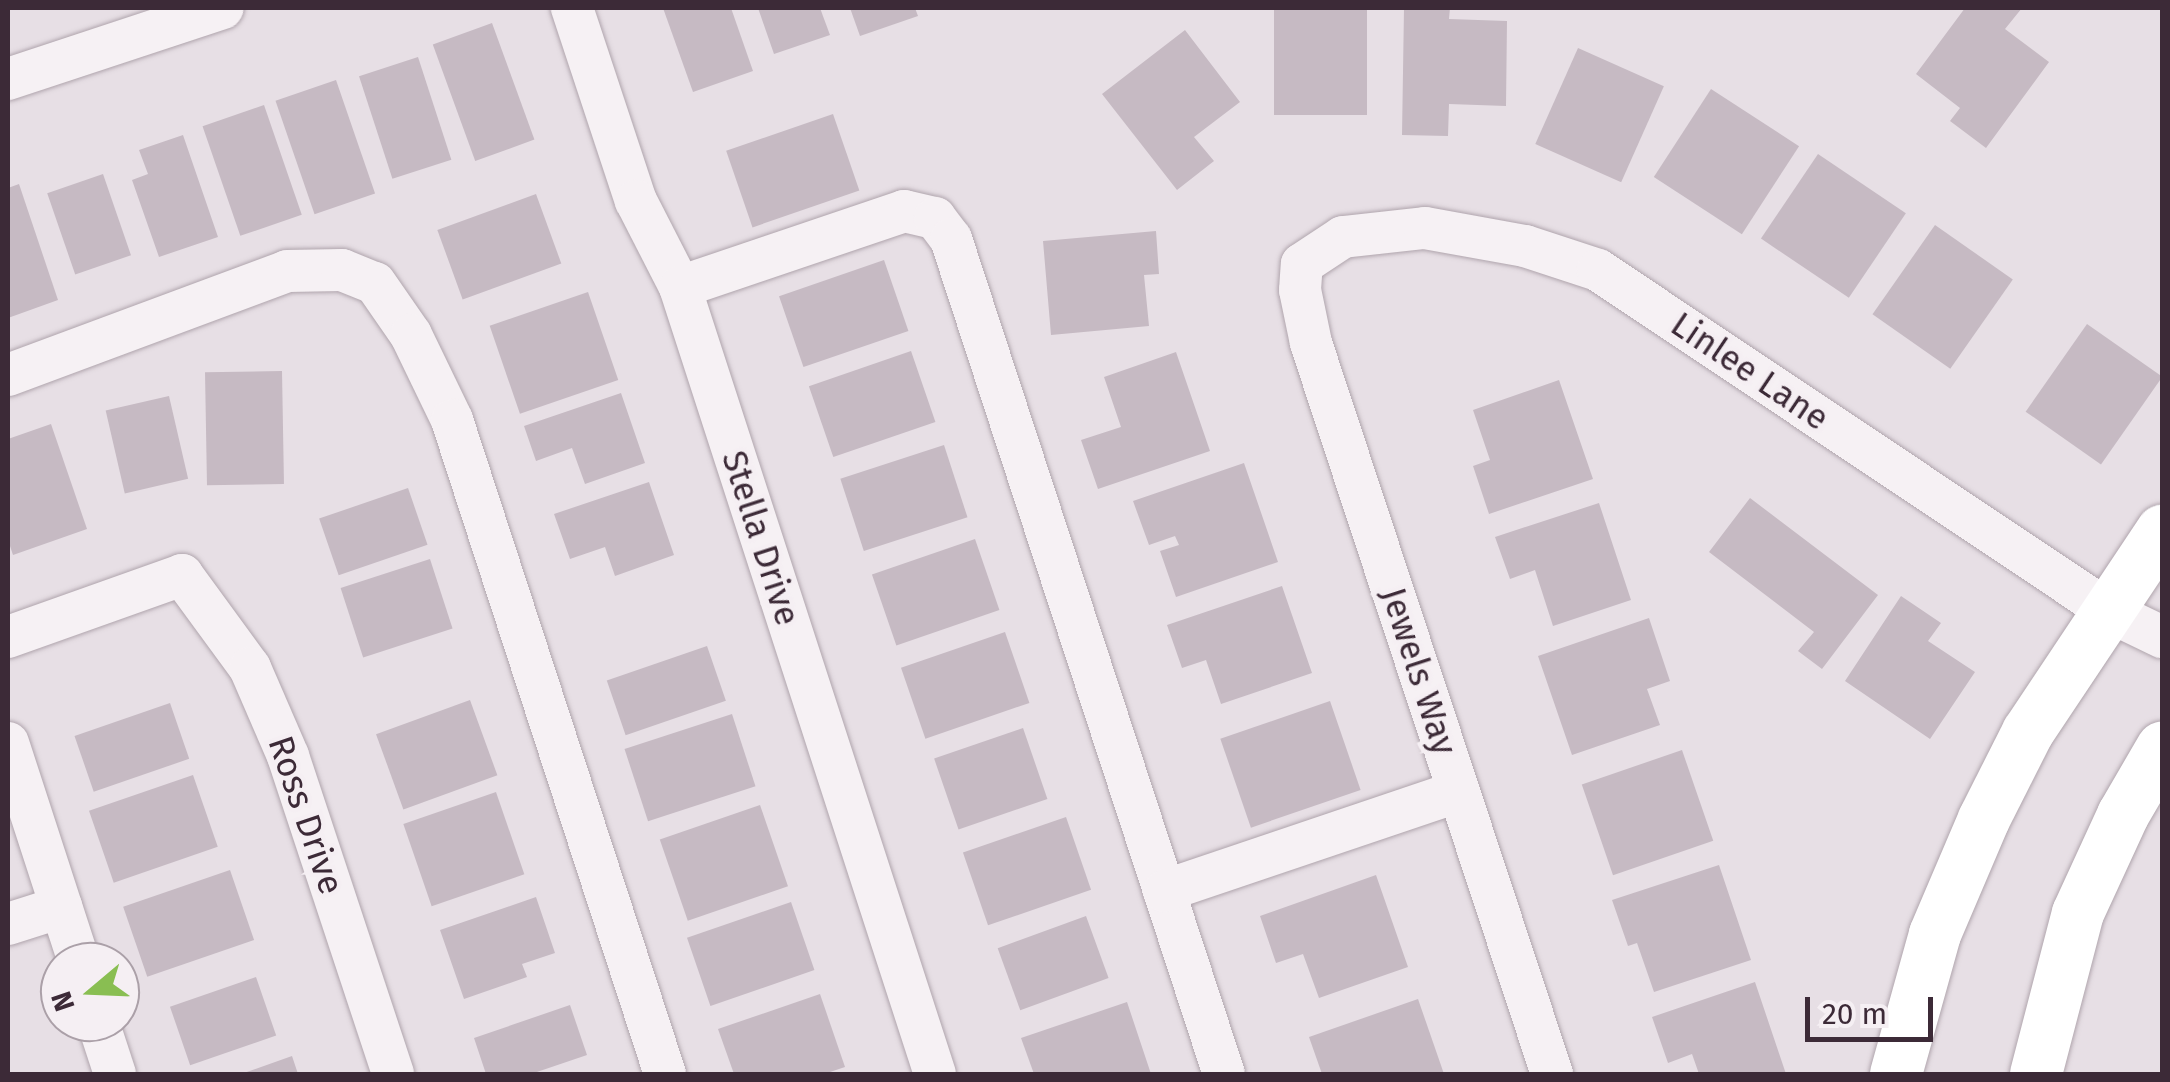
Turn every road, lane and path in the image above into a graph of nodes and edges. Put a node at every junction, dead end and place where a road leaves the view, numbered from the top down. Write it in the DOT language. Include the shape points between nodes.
graph roads {
  1 [pos="223,8"];
  2 [pos="572,8"];
  3 [pos="8,79"];
  4 [pos="1302,264"];
  5 [pos="680,287"];
  6 [pos="8,375"];
  7 [pos="2162,530"];
  8 [pos="2110,612"];
  9 [pos="2162,637"];
  10 [pos="8,638"];
  11 [pos="8,743"];
  12 [pos="2162,748"];
  13 [pos="1458,790"];
  14 [pos="1164,891"];
  15 [pos="61,907"];
  16 [pos="8,924"];
  17 [pos="72,942"];
  18 [pos="105,1042"];
  19 [pos="115,1074"];
  20 [pos="392,1074"];
  21 [pos="664,1074"];
  22 [pos="935,1074"];
  23 [pos="1224,1074"];
  24 [pos="1552,1074"];
  25 [pos="1896,1074"];
  26 [pos="2036,1074"];
  1 -- 3 [label="street"];
  2 -- 5 [label="street, Stella Drive" via="636,200"];
  4 -- 8 [label="street, Linlee Lane" via="1343,237 1425,228 1525,246 1598,270"];
  4 -- 13 [label="street, Jewels Way" via="1311,343"];
  5 -- 14 [label="street" via="904,210 935,218 951,239"];
  5 -- 22 [label="street, Stella Drive"];
  6 -- 21 [label="street" via="287,271 342,270 375,283 411,335 452,420"];
  7 -- 8 [label="main road"];
  8 -- 9 [label="street, Linlee Lane"];
  8 -- 25 [label="main road" via="2028,732 1984,818 1935,934"];
  10 -- 20 [label="street, Ross Drive" via="182,574 250,668 288,756"];
  11 -- 15 [label="street"];
  12 -- 26 [label="main road" via="2078,913"];
  13 -- 14 [label="street"];
  13 -- 24 [label="street, Jewels Way"];
  14 -- 23 [label="street"];
  15 -- 16 [label="street"];
  15 -- 17 [label="street"];
  18 -- 19 [label="street"];
}
